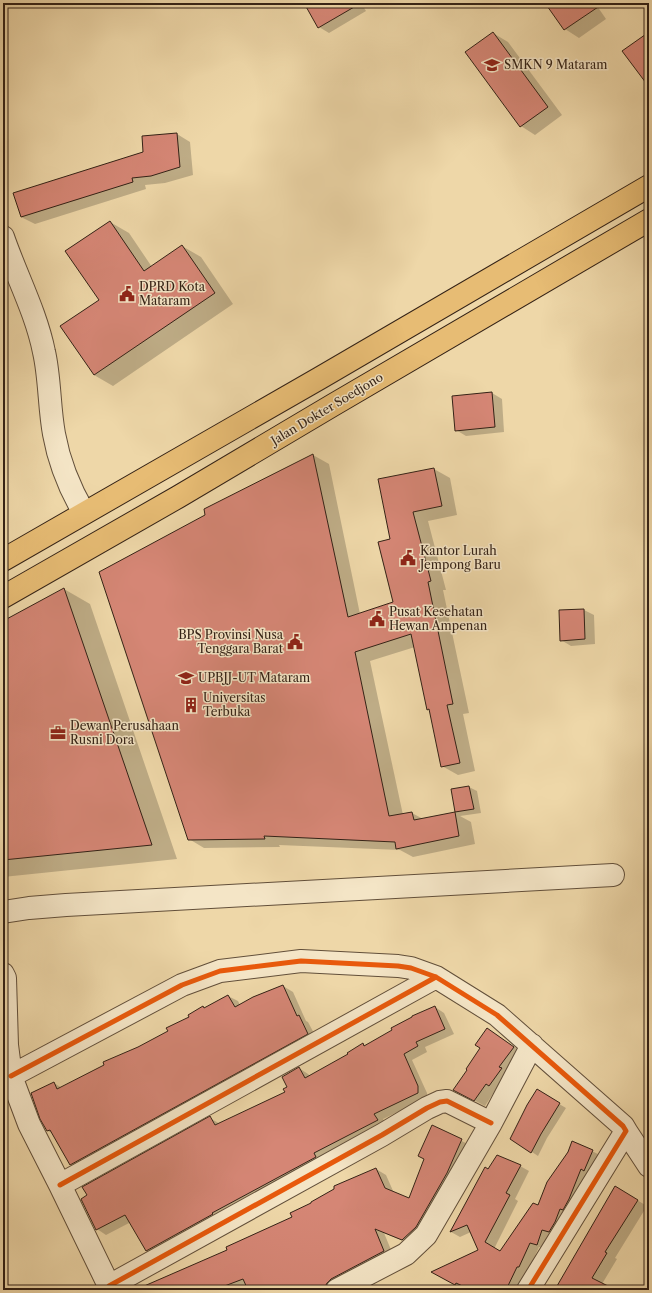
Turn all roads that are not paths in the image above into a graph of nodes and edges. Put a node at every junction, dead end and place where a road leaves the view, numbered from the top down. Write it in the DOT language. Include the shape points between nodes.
graph roads {
  1 [pos="649,186"];
  2 [pos="649,220"];
  3 [pos="3,237"];
  4 [pos="84,513"];
  5 [pos="3,560"];
  6 [pos="3,597"];
  7 [pos="613,875"];
  8 [pos="3,912"];
  9 [pos="3,974"];
  10 [pos="436,977"];
  11 [pos="532,1045"];
  12 [pos="11,1076"];
  13 [pos="490,1124"];
  14 [pos="626,1132"];
  15 [pos="649,1166"];
  16 [pos="60,1185"];
  17 [pos="110,1288"];
  18 [pos="336,1290"];
  19 [pos="528,1290"];
  1 -- 4 [label="highway"];
  2 -- 6 [label="highway, Jalan Dokter Soedjono"];
  3 -- 4 [label="street" via="39,328 45,354 54,434 63,468"];
  4 -- 5 [label="highway"];
  7 -- 8 [label="street" via="74,904"];
  9 -- 12 [label="street"];
  10 -- 11 [label="street" via="497,1015"];
  10 -- 12 [label="street" via="398,966 300,961 220,971 182,985"];
  10 -- 16 [label="street"];
  11 -- 13 [label="street"];
  11 -- 14 [label="street" via="623,1126"];
  12 -- 16 [label="street" via="29,1124"];
  13 -- 17 [label="street" via="447,1101 440,1102"];
  13 -- 18 [label="street" via="426,1235 406,1254"];
  14 -- 15 [label="street"];
  14 -- 19 [label="street"];
  16 -- 17 [label="street"];
}
